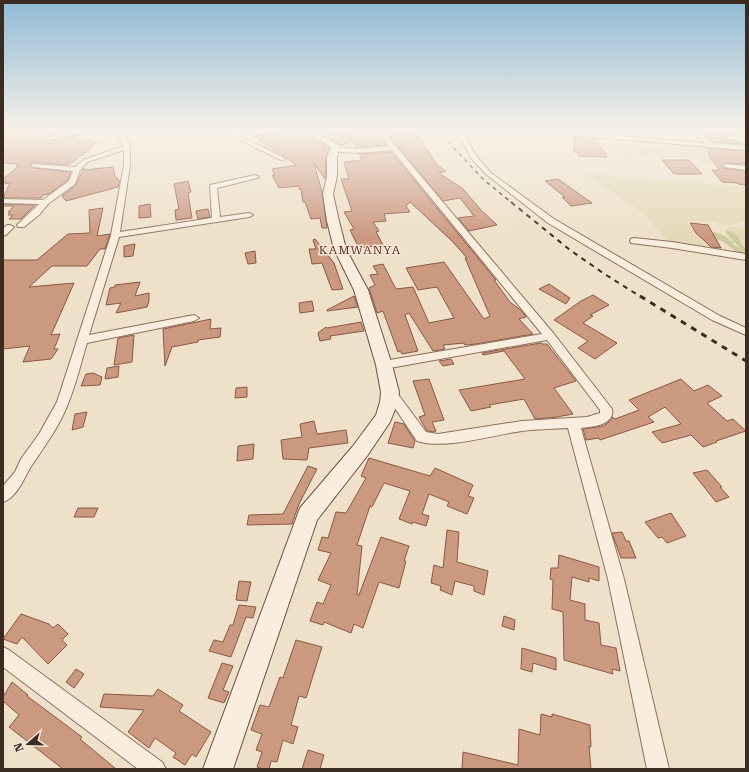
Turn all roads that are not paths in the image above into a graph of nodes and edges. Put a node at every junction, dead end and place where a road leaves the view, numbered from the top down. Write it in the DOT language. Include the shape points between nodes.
graph roads {
  1 [pos="45,166"];
  2 [pos="81,166"];
  3 [pos="127,166"];
  4 [pos="332,166"];
  5 [pos="409,166"];
  6 [pos="482,166"];
  7 [pos="726,166"];
  8 [pos="746,168"];
  9 [pos="77,169"];
  10 [pos="208,178"];
  11 [pos="255,178"];
  12 [pos="212,188"];
  13 [pos="3,201"];
  14 [pos="45,202"];
  15 [pos="249,215"];
  16 [pos="216,220"];
  17 [pos="22,225"];
  18 [pos="10,227"];
  19 [pos="3,232"];
  20 [pos="115,235"];
  21 [pos="634,241"];
  22 [pos="746,257"];
  23 [pos="194,318"];
  24 [pos="746,332"];
  25 [pos="550,336"];
  26 [pos="82,340"];
  27 [pos="384,366"];
  28 [pos="390,392"];
  29 [pos="574,423"];
  30 [pos="20,476"];
  31 [pos="3,481"];
  32 [pos="3,496"];
  33 [pos="3,656"];
  34 [pos="155,769"];
  35 [pos="218,769"];
  36 [pos="658,769"];
  1 -- 9 [label="street"];
  2 -- 9 [label="street"];
  3 -- 20 [label="street"];
  4 -- 27 [label="main road" via="328,194 340,249 361,290"];
  5 -- 25 [label="street"];
  6 -- 24 [label="street" via="551,221 716,318"];
  7 -- 8 [label="street"];
  9 -- 14 [label="street" via="72,182"];
  10 -- 12 [label="street"];
  11 -- 12 [label="street" via="216,185"];
  12 -- 16 [label="street"];
  13 -- 14 [label="street"];
  14 -- 17 [label="street" via="36,214"];
  15 -- 16 [label="street"];
  16 -- 20 [label="street"];
  18 -- 19 [label="street"];
  20 -- 26 [label="street"];
  21 -- 22 [label="street"];
  23 -- 26 [label="street"];
  25 -- 27 [label="street"];
  25 -- 29 [label="street" via="606,409 607,415 602,419"];
  26 -- 30 [label="street" via="63,402"];
  27 -- 28 [label="main road"];
  28 -- 29 [label="street" via="422,437 428,439 522,426"];
  28 -- 35 [label="main road" via="384,417 360,452 308,515"];
  29 -- 36 [label="street" via="578,448 616,579"];
  30 -- 31 [label="street"];
  30 -- 32 [label="street"];
  33 -- 34 [label="street"];
}
